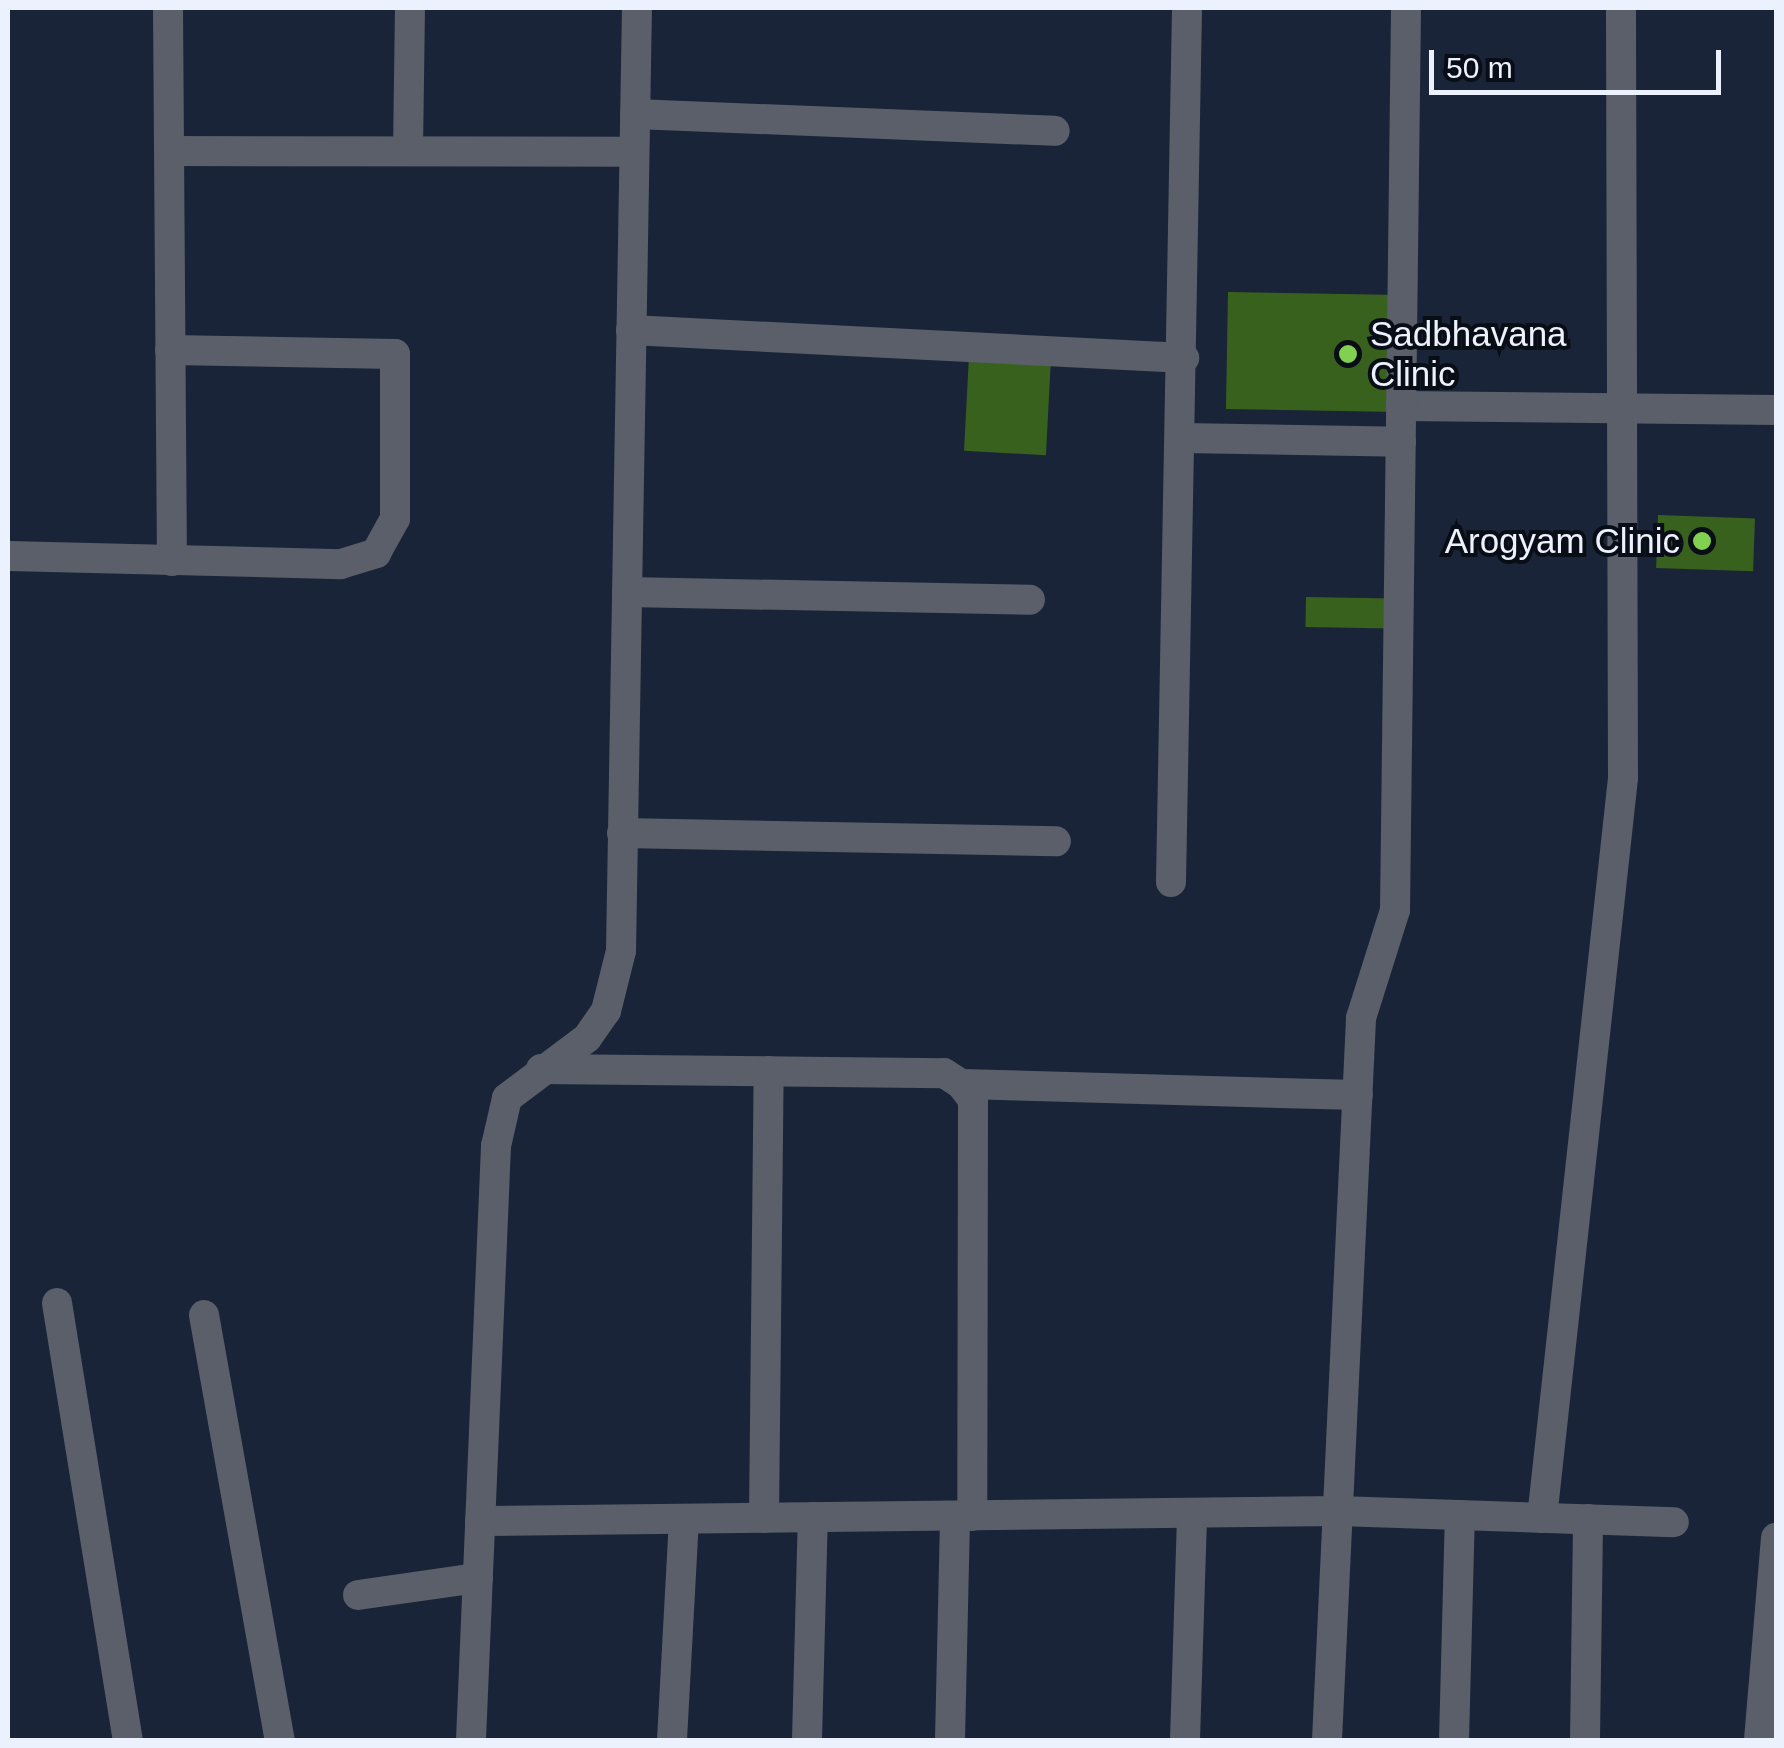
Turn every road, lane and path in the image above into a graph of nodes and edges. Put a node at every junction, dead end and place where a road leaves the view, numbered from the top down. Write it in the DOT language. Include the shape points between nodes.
graph roads {
  1 [pos="168,8"];
  2 [pos="410,8"];
  3 [pos="637,8"];
  4 [pos="1187,8"];
  5 [pos="1406,8"];
  6 [pos="1621,8"];
  7 [pos="635,114"];
  8 [pos="1055,131"];
  9 [pos="408,150"];
  10 [pos="170,151"];
  11 [pos="634,152"];
  12 [pos="631,330"];
  13 [pos="170,350"];
  14 [pos="1184,358"];
  15 [pos="1401,406"];
  16 [pos="1622,406"];
  17 [pos="1776,410"];
  18 [pos="1182,438"];
  19 [pos="1401,442"];
  20 [pos="8,556"];
  21 [pos="172,561"];
  22 [pos="627,592"];
  23 [pos="1030,600"];
  24 [pos="622,833"];
  25 [pos="1056,840"];
  26 [pos="1170,882"];
  27 [pos="541,1070"];
  28 [pos="768,1072"];
  29 [pos="961,1084"];
  30 [pos="1358,1095"];
  31 [pos="57,1303"];
  32 [pos="204,1314"];
  33 [pos="1338,1511"];
  34 [pos="1192,1513"];
  35 [pos="1460,1515"];
  36 [pos="964,1516"];
  37 [pos="813,1517"];
  38 [pos="764,1518"];
  39 [pos="1542,1518"];
  40 [pos="684,1519"];
  41 [pos="1588,1520"];
  42 [pos="480,1521"];
  43 [pos="1674,1522"];
  44 [pos="1776,1538"];
  45 [pos="478,1578"];
  46 [pos="358,1595"];
  47 [pos="128,1740"];
  48 [pos="280,1740"];
  49 [pos="471,1740"];
  50 [pos="672,1740"];
  51 [pos="807,1740"];
  52 [pos="950,1740"];
  53 [pos="1185,1740"];
  54 [pos="1328,1740"];
  55 [pos="1454,1740"];
  56 [pos="1585,1740"];
  57 [pos="1759,1740"];
  1 -- 10 [label="street"];
  2 -- 9 [label="street"];
  3 -- 7 [label="street"];
  4 -- 14 [label="street"];
  5 -- 15 [label="street"];
  6 -- 16 [label="street"];
  7 -- 8 [label="street"];
  7 -- 11 [label="street"];
  9 -- 10 [label="street"];
  9 -- 11 [label="street"];
  10 -- 13 [label="street"];
  11 -- 12 [label="street"];
  12 -- 14 [label="street"];
  12 -- 22 [label="street"];
  13 -- 21 [label="street"];
  13 -- 21 [label="street" via="395,354 395,519 376,554 341,564"];
  14 -- 18 [label="street"];
  15 -- 16 [label="street"];
  15 -- 19 [label="street"];
  16 -- 17 [label="street"];
  16 -- 39 [label="street" via="1624,778"];
  18 -- 19 [label="street"];
  18 -- 26 [label="street"];
  19 -- 30 [label="street" via="1396,910 1362,1018"];
  20 -- 21 [label="street"];
  22 -- 23 [label="street"];
  22 -- 24 [label="street"];
  24 -- 25 [label="street"];
  24 -- 27 [label="street" via="621,951 606,1010 587,1038"];
  27 -- 28 [label="street"];
  27 -- 42 [label="street" via="507,1098 496,1146"];
  28 -- 29 [label="street" via="944,1073"];
  28 -- 38 [label="street"];
  29 -- 30 [label="street"];
  29 -- 36 [label="street" via="974,1100"];
  30 -- 33 [label="street"];
  31 -- 47 [label="street"];
  32 -- 48 [label="street"];
  33 -- 34 [label="street"];
  33 -- 35 [label="street"];
  33 -- 54 [label="street"];
  34 -- 36 [label="street"];
  34 -- 53 [label="street"];
  35 -- 39 [label="street"];
  35 -- 55 [label="street"];
  36 -- 37 [label="street"];
  36 -- 52 [label="street"];
  37 -- 38 [label="street"];
  37 -- 51 [label="street"];
  38 -- 40 [label="street"];
  39 -- 41 [label="street"];
  40 -- 42 [label="street"];
  40 -- 50 [label="street"];
  41 -- 43 [label="street"];
  41 -- 56 [label="street"];
  42 -- 45 [label="street"];
  44 -- 57 [label="street"];
  45 -- 46 [label="street"];
  45 -- 49 [label="street"];
}
